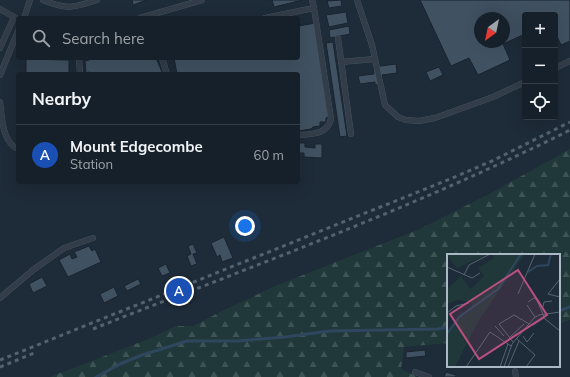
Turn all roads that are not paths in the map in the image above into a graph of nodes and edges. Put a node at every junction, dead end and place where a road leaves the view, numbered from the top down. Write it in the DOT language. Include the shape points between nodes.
graph roads {
  1 [pos="30,0"];
  2 [pos="43,0"];
  3 [pos="96,0"];
  4 [pos="202,0"];
  5 [pos="312,0"];
  6 [pos="357,0"];
  7 [pos="314,8"];
  8 [pos="0,10"];
  9 [pos="25,16"];
  10 [pos="150,16"];
  11 [pos="275,16"];
  12 [pos="16,18"];
  13 [pos="16,36"];
  14 [pos="338,38"];
  15 [pos="0,48"];
  16 [pos="374,59"];
  17 [pos="80,60"];
  18 [pos="163,60"];
  19 [pos="570,61"];
  20 [pos="341,62"];
  21 [pos="558,67"];
  22 [pos="80,72"];
  23 [pos="166,72"];
  24 [pos="0,75"];
  25 [pos="522,83"];
  26 [pos="0,102"];
  27 [pos="351,134"];
  28 [pos="300,135"];
  29 [pos="16,148"];
  30 [pos="93,238"];
  31 [pos="0,298"];
  32 [pos="415,372"];
  33 [pos="429,377"];
  1 -- 9 [label="lane"];
  2 -- 3 [label="lane" via="69,8"];
  4 -- 10 [label="lane"];
  5 -- 7 [label="lane"];
  6 -- 16 [label="lane"];
  7 -- 11 [label="lane"];
  7 -- 28 [label="lane" via="331,119 330,125 319,134"];
  8 -- 12 [label="lane"];
  12 -- 15 [label="lane"];
  13 -- 24 [label="lane"];
  14 -- 20 [label="lane"];
  16 -- 20 [label="lane"];
  16 -- 25 [label="lane" via="384,105 398,117 406,120 435,118 494,97"];
  17 -- 22 [label="lane"];
  18 -- 23 [label="lane"];
  19 -- 21 [label="lane"];
  20 -- 27 [label="lane"];
  26 -- 29 [label="lane" via="8,140"];
  30 -- 31 [label="lane" via="64,248"];
  32 -- 33 [label="lane"];
}
